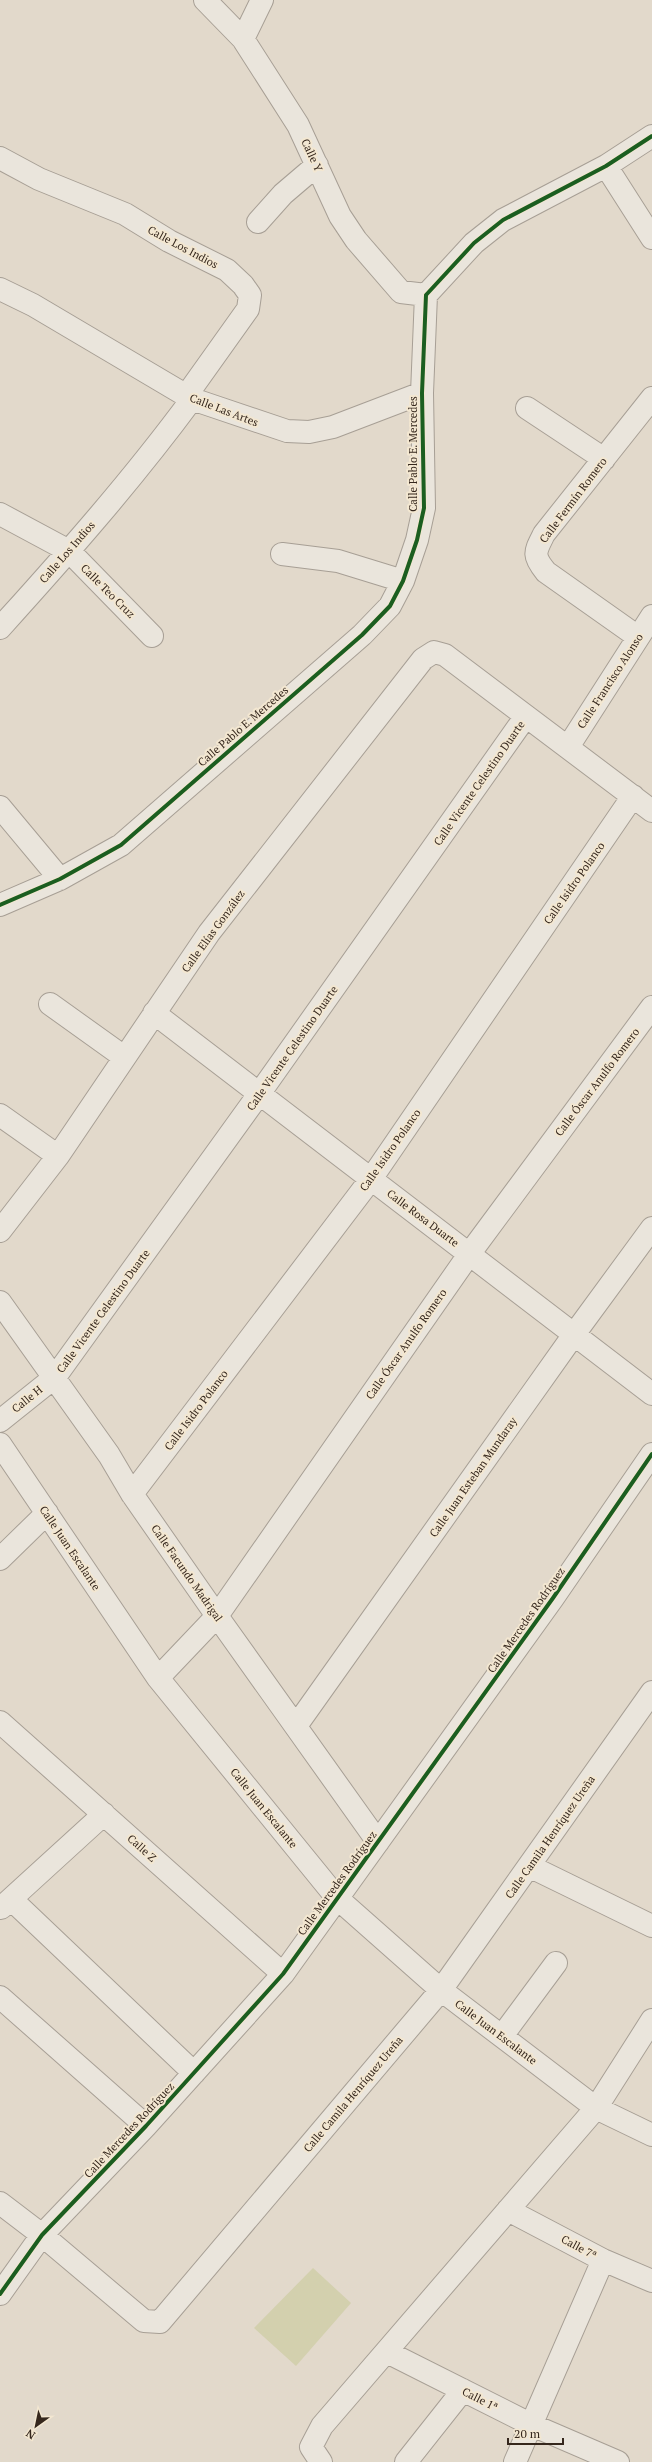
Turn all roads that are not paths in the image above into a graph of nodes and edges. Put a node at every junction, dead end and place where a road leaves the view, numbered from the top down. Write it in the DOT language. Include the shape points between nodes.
graph roads {
  1 [pos="204,0"];
  2 [pos="262,0"];
  3 [pos="243,39"];
  4 [pos="652,136"];
  5 [pos="0,158"];
  6 [pos="317,165"];
  7 [pos="606,166"];
  8 [pos="258,222"];
  9 [pos="652,238"];
  10 [pos="0,289"];
  11 [pos="426,295"];
  12 [pos="422,393"];
  13 [pos="190,398"];
  14 [pos="652,398"];
  15 [pos="527,408"];
  16 [pos="604,459"];
  17 [pos="0,514"];
  18 [pos="69,551"];
  19 [pos="282,554"];
  20 [pos="403,581"];
  21 [pos="652,616"];
  22 [pos="0,628"];
  23 [pos="152,636"];
  24 [pos="638,637"];
  25 [pos="526,716"];
  26 [pos="568,747"];
  27 [pos="634,796"];
  28 [pos="0,807"];
  29 [pos="652,811"];
  30 [pos="60,879"];
  31 [pos="0,905"];
  32 [pos="50,1004"];
  33 [pos="652,1008"];
  34 [pos="154,1013"];
  35 [pos="124,1057"];
  36 [pos="259,1094"];
  37 [pos="0,1115"];
  38 [pos="58,1156"];
  39 [pos="371,1179"];
  40 [pos="652,1228"];
  41 [pos="0,1231"];
  42 [pos="470,1253"];
  43 [pos="0,1302"];
  44 [pos="575,1333"];
  45 [pos="55,1377"];
  46 [pos="652,1394"];
  47 [pos="0,1421"];
  48 [pos="0,1444"];
  49 [pos="652,1454"];
  50 [pos="132,1494"];
  51 [pos="47,1513"];
  52 [pos="0,1559"];
  53 [pos="217,1616"];
  54 [pos="158,1678"];
  55 [pos="652,1692"];
  56 [pos="0,1722"];
  57 [pos="296,1726"];
  58 [pos="104,1814"];
  59 [pos="378,1842"];
  60 [pos="529,1866"];
  61 [pos="337,1898"];
  62 [pos="6,1904"];
  63 [pos="652,1926"];
  64 [pos="556,1963"];
  65 [pos="282,1974"];
  66 [pos="441,1990"];
  67 [pos="0,1997"];
  68 [pos="652,2020"];
  69 [pos="502,2036"];
  70 [pos="194,2072"];
  71 [pos="596,2108"];
  72 [pos="146,2126"];
  73 [pos="652,2135"];
  74 [pos="0,2203"];
  75 [pos="508,2210"];
  76 [pos="42,2235"];
  77 [pos="603,2260"];
  78 [pos="652,2281"];
  79 [pos="0,2294"];
  80 [pos="387,2352"];
  81 [pos="463,2390"];
  82 [pos="532,2425"];
  83 [pos="321,2462"];
  84 [pos="406,2462"];
  85 [pos="515,2462"];
  86 [pos="618,2462"];
  1 -- 3 [label="street, Calle Y"];
  2 -- 3 [label="street"];
  3 -- 6 [label="street, Calle Y" via="298,125"];
  4 -- 7 [label="street"];
  5 -- 13 [label="street, Calle Los Indios" via="39,179 125,214 169,241 227,270 243,284 250,295 248,309"];
  6 -- 8 [label="street" via="283,194"];
  6 -- 11 [label="street, Calle Y" via="340,216 373,261 402,292"];
  7 -- 9 [label="street"];
  7 -- 11 [label="street" via="503,220 474,243"];
  10 -- 13 [label="street, Calle Las Artes" via="33,305"];
  11 -- 12 [label="street, Calle Pablo E. Mercedes"];
  12 -- 13 [label="street, Calle Las Artes" via="333,427 309,432 287,431 266,426"];
  12 -- 20 [label="street, Calle Pablo E. Mercedes" via="424,508 417,540"];
  13 -- 18 [label="street, Calle Los Indios" via="167,434"];
  14 -- 16 [label="street, Calle Fermín Romero"];
  15 -- 16 [label="street"];
  16 -- 24 [label="street, Calle Fermín Romero" via="544,534 536,550 536,560 546,572"];
  17 -- 18 [label="street, Calle Teo Cruz"];
  18 -- 22 [label="street, Calle Los Indios"];
  18 -- 23 [label="street, Calle Teo Cruz"];
  19 -- 20 [label="street" via="338,561"];
  20 -- 30 [label="street, Calle Pablo E. Mercedes" via="390,606 362,635 127,840"];
  21 -- 24 [label="street, Calle Francisco Alonso"];
  24 -- 26 [label="street, Calle Francisco Alonso"];
  25 -- 26 [label="street"];
  25 -- 34 [label="street, Calle Elías González" via="445,655 434,652 423,659 209,933"];
  25 -- 36 [label="street, Calle Vicente Celestino Duarte"];
  26 -- 27 [label="street"];
  27 -- 29 [label="street"];
  27 -- 39 [label="street, Calle Isidro Polanco"];
  28 -- 30 [label="street"];
  30 -- 31 [label="street, Calle Pablo E. Mercedes"];
  32 -- 35 [label="street"];
  33 -- 42 [label="street, Calle Óscar Anulfo Romero"];
  34 -- 35 [label="street, Calle Elías González"];
  34 -- 36 [label="street, Calle Rosa Duarte"];
  35 -- 38 [label="street, Calle Elías González"];
  36 -- 39 [label="street, Calle Rosa Duarte"];
  36 -- 45 [label="street, Calle Vicente Celestino Duarte"];
  37 -- 38 [label="street"];
  38 -- 41 [label="street, Calle Elías González"];
  39 -- 42 [label="street, Calle Rosa Duarte"];
  39 -- 50 [label="street, Calle Isidro Polanco"];
  40 -- 44 [label="street, Calle Juan Esteban Mundaray"];
  42 -- 44 [label="street, Calle Rosa Duarte"];
  42 -- 53 [label="street, Calle Óscar Anulfo Romero"];
  43 -- 45 [label="street, Calle Facundo Madrigal"];
  44 -- 46 [label="street, Calle Rosa Duarte"];
  44 -- 57 [label="street, Calle Juan Esteban Mundaray"];
  45 -- 47 [label="street, Calle H"];
  45 -- 50 [label="street, Calle Facundo Madrigal"];
  48 -- 51 [label="street, Calle Juan Escalante"];
  49 -- 59 [label="street, Calle Mercedes Rodríguez" via="553,1598"];
  50 -- 53 [label="street, Calle Facundo Madrigal"];
  51 -- 52 [label="street"];
  51 -- 54 [label="street, Calle Juan Escalante"];
  53 -- 54 [label="street, Calle Óscar Anulfo Romero"];
  53 -- 57 [label="street, Calle Facundo Madrigal"];
  54 -- 61 [label="street, Calle Juan Escalante"];
  55 -- 60 [label="street, Calle Camila Henríquez Ureña"];
  56 -- 58 [label="street, Calle Z"];
  57 -- 59 [label="street, Calle Facundo Madrigal"];
  58 -- 62 [label="street"];
  58 -- 65 [label="street, Calle Z"];
  59 -- 61 [label="street, Calle Mercedes Rodríguez"];
  60 -- 63 [label="street"];
  60 -- 66 [label="street, Calle Camila Henríquez Ureña"];
  61 -- 65 [label="street, Calle Mercedes Rodríguez"];
  61 -- 66 [label="street, Calle Juan Escalante"];
  62 -- 70 [label="street"];
  64 -- 69 [label="street"];
  65 -- 70 [label="street, Calle Mercedes Rodríguez"];
  66 -- 69 [label="street, Calle Juan Escalante"];
  66 -- 76 [label="street, Calle Camila Henríquez Ureña" via="160,2322 144,2322"];
  67 -- 72 [label="street"];
  68 -- 71 [label="street"];
  69 -- 71 [label="street, Calle Juan Escalante"];
  70 -- 72 [label="street, Calle Mercedes Rodríguez"];
  71 -- 73 [label="street, Calle Juan Escalante"];
  71 -- 75 [label="street"];
  72 -- 76 [label="street, Calle Mercedes Rodríguez"];
  74 -- 76 [label="street, Calle Camila Henríquez Ureña"];
  75 -- 77 [label="street, Calle 7ª"];
  75 -- 80 [label="street"];
  76 -- 79 [label="street, Calle Mercedes Rodríguez"];
  77 -- 78 [label="street, Calle 7ª"];
  77 -- 82 [label="street"];
  80 -- 81 [label="street, Calle 1ª"];
  80 -- 83 [label="street" via="322,2426 311,2447"];
  81 -- 82 [label="street, Calle 1ª"];
  81 -- 84 [label="street"];
  82 -- 85 [label="street"];
  82 -- 86 [label="street, Calle 1ª"];
}
